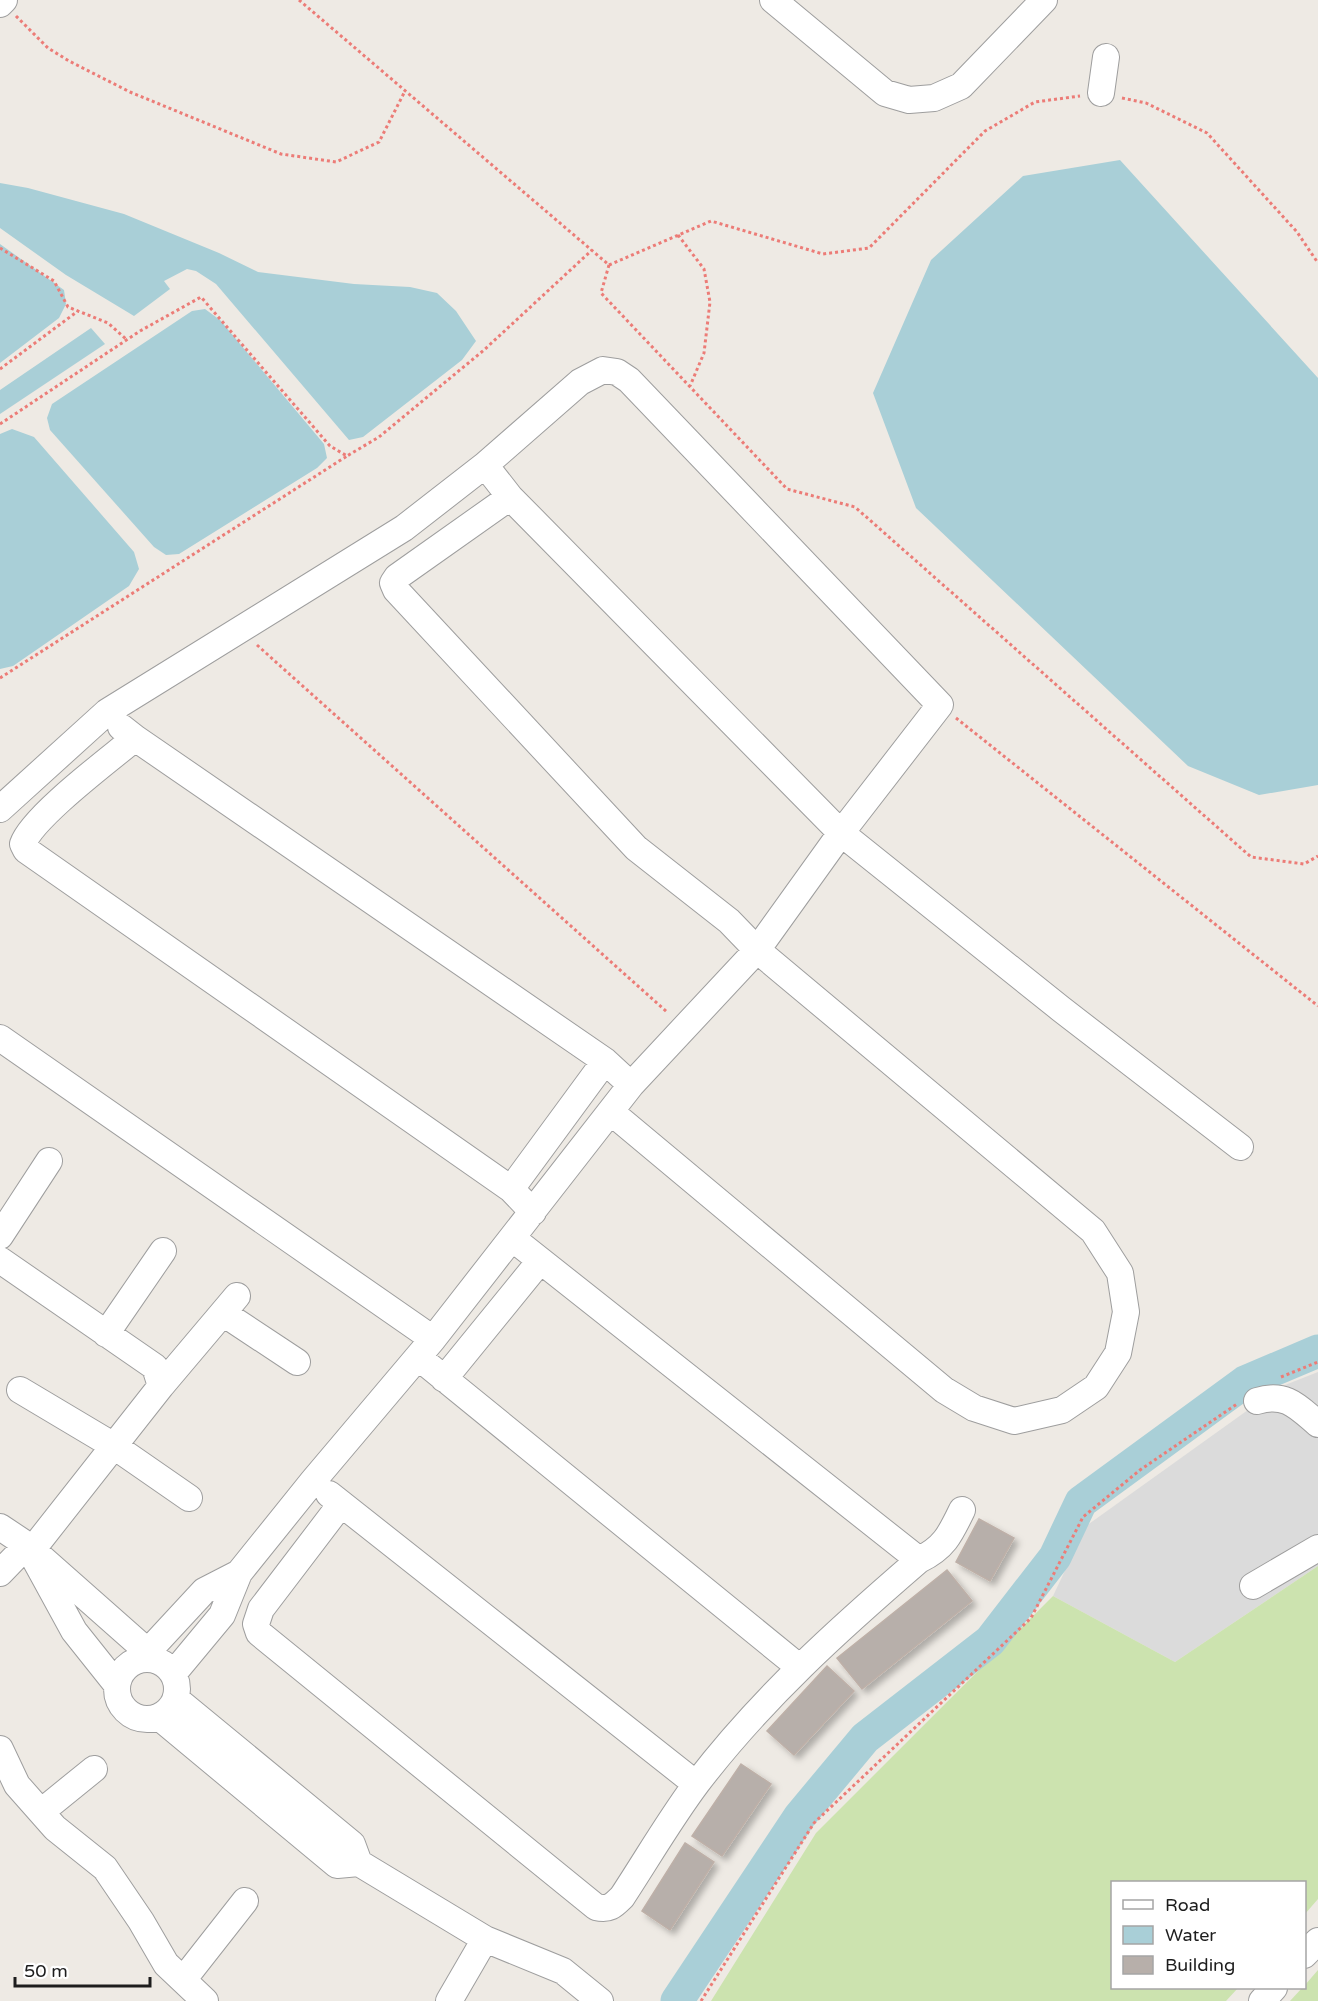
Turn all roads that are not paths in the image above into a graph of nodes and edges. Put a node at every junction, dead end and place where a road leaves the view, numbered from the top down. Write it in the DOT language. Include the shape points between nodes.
graph roads {
  1 [pos="773,0"];
  2 [pos="1044,0"];
  3 [pos="1106,57"];
  4 [pos="1101,93"];
  5 [pos="485,465"];
  6 [pos="510,497"];
  7 [pos="107,712"];
  8 [pos="135,738"];
  9 [pos="0,809"];
  10 [pos="841,834"];
  11 [pos="757,950"];
  12 [pos="0,1038"];
  13 [pos="604,1061"];
  14 [pos="631,1085"];
  15 [pos="610,1112"];
  16 [pos="1240,1147"];
  17 [pos="49,1161"];
  18 [pos="511,1189"];
  19 [pos="533,1212"];
  20 [pos="0,1236"];
  21 [pos="512,1238"];
  22 [pos="163,1251"];
  23 [pos="0,1260"];
  24 [pos="540,1261"];
  25 [pos="106,1334"];
  26 [pos="425,1348"];
  27 [pos="297,1362"];
  28 [pos="444,1379"];
  29 [pos="161,1386"];
  30 [pos="20,1390"];
  31 [pos="1248,1402"];
  32 [pos="1318,1425"];
  33 [pos="114,1446"];
  34 [pos="313,1481"];
  35 [pos="189,1498"];
  36 [pos="341,1504"];
  37 [pos="963,1510"];
  38 [pos="0,1527"];
  39 [pos="30,1547"];
  40 [pos="1318,1548"];
  41 [pos="919,1560"];
  42 [pos="0,1573"];
  43 [pos="239,1574"];
  44 [pos="1253,1586"];
  45 [pos="144,1655"];
  46 [pos="799,1667"];
  47 [pos="117,1685"];
  48 [pos="169,1697"];
  49 [pos="0,1749"];
  50 [pos="94,1769"];
  51 [pos="696,1784"];
  52 [pos="41,1812"];
  53 [pos="245,1901"];
  54 [pos="485,1939"];
  55 [pos="1318,1941"];
  56 [pos="1306,1954"];
  57 [pos="183,1980"];
  58 [pos="1273,1989"];
  59 [pos="205,2001"];
  60 [pos="449,2001"];
  61 [pos="600,2001"];
  62 [pos="1262,2001"];
  1 -- 2 [label="street" via="885,93 909,100 934,98 961,86"];
  3 -- 4 [label="street"];
  5 -- 6 [label="street"];
  5 -- 7 [label="street" via="404,528"];
  5 -- 10 [label="street" via="580,382 603,370 617,372 629,380 940,705"];
  6 -- 10 [label="street"];
  6 -- 11 [label="street" via="397,577 393,583 396,590 636,848 729,921"];
  7 -- 8 [label="street"];
  7 -- 9 [label="street"];
  8 -- 13 [label="street"];
  8 -- 18 [label="street" via="27,833 23,844 26,850"];
  10 -- 11 [label="street"];
  10 -- 16 [label="street"];
  11 -- 14 [label="street"];
  11 -- 15 [label="street" via="1093,1231 1120,1273 1126,1312 1118,1353 1096,1387 1062,1410 1014,1421 974,1408 944,1390"];
  12 -- 26 [label="street"];
  13 -- 14 [label="street"];
  13 -- 18 [label="street"];
  14 -- 15 [label="street"];
  15 -- 19 [label="street"];
  17 -- 20 [label="street"];
  18 -- 19 [label="street"];
  19 -- 21 [label="street"];
  21 -- 24 [label="street"];
  21 -- 26 [label="street"];
  22 -- 25 [label="street"];
  23 -- 25 [label="street"];
  24 -- 28 [label="street"];
  24 -- 41 [label="street"];
  25 -- 29 [label="street" via="155,1367"];
  26 -- 28 [label="street"];
  26 -- 34 [label="street"];
  27 -- 29 [label="street" via="230,1305"];
  28 -- 46 [label="street"];
  29 -- 33 [label="street"];
  30 -- 33 [label="street"];
  31 -- 32 [label="street" via="1275,1397 1285,1400"];
  33 -- 35 [label="street"];
  33 -- 39 [label="street"];
  34 -- 36 [label="street"];
  34 -- 43 [label="street"];
  36 -- 51 [label="street"];
  36 -- 51 [label="street" via="261,1609 256,1624 259,1633 596,1907 614,1906 622,1897"];
  37 -- 41 [label="street" via="944,1544"];
  38 -- 39 [label="street"];
  39 -- 42 [label="street"];
  39 -- 45 [label="street"];
  39 -- 47 [label="street" via="74,1631"];
  40 -- 44 [label="street"];
  41 -- 46 [label="street"];
  43 -- 45 [label="street" via="204,1591"];
  43 -- 48 [label="street" via="222,1615"];
  45 -- 47 [label="street" via="129,1664"];
  45 -- 48 [label="street" via="165,1665"];
  46 -- 51 [label="street"];
  47 -- 48 [label="street" via="118,1698 134,1717 147,1719"];
  48 -- 54 [label="street" via="338,1866 359,1863"];
  49 -- 52 [label="street" via="17,1785"];
  50 -- 52 [label="street"];
  52 -- 57 [label="street" via="105,1868 166,1964"];
  53 -- 57 [label="street"];
  54 -- 60 [label="street"];
  54 -- 61 [label="street" via="563,1971"];
  55 -- 56 [label="street"];
  57 -- 59 [label="street"];
  58 -- 62 [label="street"];
}
